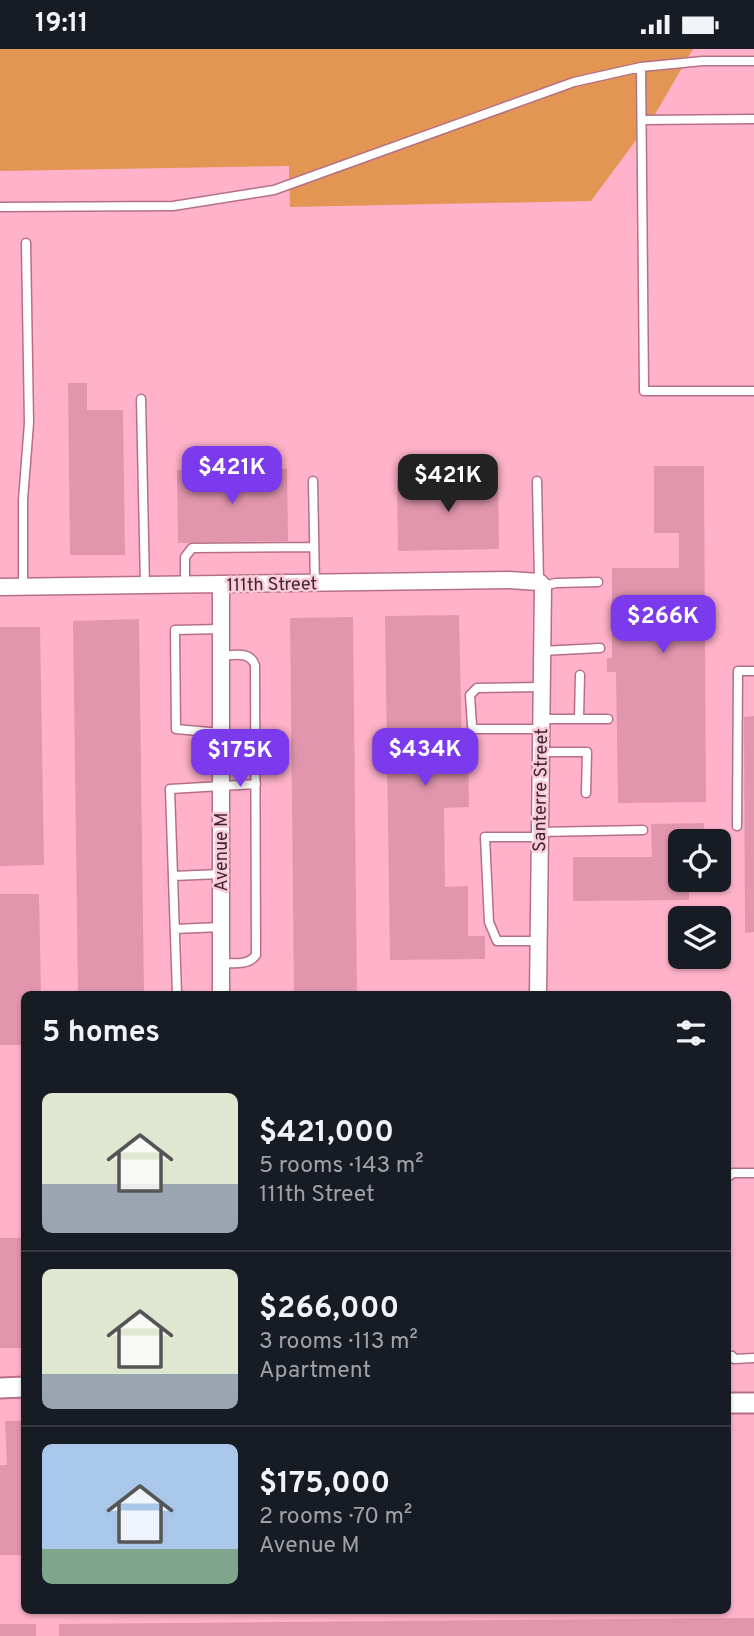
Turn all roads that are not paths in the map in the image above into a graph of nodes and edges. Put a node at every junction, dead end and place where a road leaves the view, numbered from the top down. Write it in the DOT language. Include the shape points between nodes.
graph roads {
  1 [pos="754,61"];
  2 [pos="641,67"];
  3 [pos="754,119"];
  4 [pos="642,120"];
  5 [pos="0,207"];
  6 [pos="26,243"];
  7 [pos="754,391"];
  8 [pos="141,399"];
  9 [pos="313,481"];
  10 [pos="537,481"];
  11 [pos="314,547"];
  12 [pos="598,582"];
  13 [pos="315,584"];
  14 [pos="541,584"];
  15 [pos="145,585"];
  16 [pos="185,585"];
  17 [pos="221,585"];
  18 [pos="0,587"];
  19 [pos="23,587"];
  20 [pos="221,629"];
  21 [pos="600,648"];
  22 [pos="542,651"];
  23 [pos="221,656"];
  24 [pos="754,671"];
  25 [pos="580,675"];
  26 [pos="541,687"];
  27 [pos="579,719"];
  28 [pos="608,719"];
  29 [pos="541,724"];
  30 [pos="221,733"];
  31 [pos="541,752"];
  32 [pos="256,784"];
  33 [pos="221,785"];
  34 [pos="586,793"];
  35 [pos="737,826"];
  36 [pos="643,829"];
  37 [pos="540,835"];
  38 [pos="221,874"];
  39 [pos="173,876"];
  40 [pos="221,927"];
  41 [pos="174,929"];
  42 [pos="539,941"];
  43 [pos="221,963"];
  44 [pos="177,991"];
  45 [pos="221,991"];
  46 [pos="538,991"];
  47 [pos="754,1173"];
  48 [pos="731,1174"];
  49 [pos="732,1356"];
  50 [pos="754,1359"];
  51 [pos="21,1387"];
  52 [pos="0,1388"];
  53 [pos="731,1403"];
  54 [pos="754,1403"];
  1 -- 2 [label="lane"];
  2 -- 4 [label="lane"];
  2 -- 5 [label="lane" via="574,82 274,190 173,206"];
  3 -- 4 [label="lane"];
  4 -- 7 [label="lane" via="645,391"];
  6 -- 19 [label="lane" via="29,423"];
  8 -- 15 [label="lane"];
  9 -- 11 [label="lane"];
  10 -- 14 [label="lane"];
  11 -- 13 [label="lane"];
  11 -- 16 [label="lane" via="192,548 185,557"];
  12 -- 14 [label="lane"];
  13 -- 14 [label="street, 111th Street" via="509,580"];
  13 -- 17 [label="street, 111th Street"];
  14 -- 22 [label="street, Santerre Street"];
  15 -- 16 [label="street, 111th Street"];
  15 -- 19 [label="street, 111th Street"];
  16 -- 17 [label="street, 111th Street"];
  17 -- 20 [label="street, Avenue M"];
  18 -- 19 [label="street, 111th Street"];
  20 -- 23 [label="street, Avenue M"];
  20 -- 30 [label="lane" via="175,630 176,730"];
  21 -- 22 [label="lane"];
  22 -- 26 [label="street, Santerre Street"];
  23 -- 30 [label="street, Avenue M"];
  23 -- 32 [label="lane" via="247,655 255,665"];
  24 -- 35 [label="lane" via="738,671"];
  25 -- 27 [label="lane"];
  26 -- 29 [label="street, Santerre Street"];
  26 -- 29 [label="lane" via="477,688 470,695 475,729"];
  27 -- 28 [label="lane"];
  27 -- 29 [label="lane"];
  29 -- 31 [label="street, Santerre Street"];
  30 -- 33 [label="street, Avenue M"];
  31 -- 34 [label="lane" via="587,752"];
  31 -- 37 [label="street, Santerre Street"];
  32 -- 33 [label="lane"];
  32 -- 43 [label="lane" via="256,955 245,963"];
  33 -- 38 [label="street, Avenue M"];
  33 -- 39 [label="lane" via="170,789"];
  36 -- 37 [label="lane"];
  37 -- 42 [label="street, Santerre Street"];
  37 -- 42 [label="lane" via="485,837 489,922 497,941"];
  38 -- 39 [label="lane"];
  38 -- 40 [label="street, Avenue M"];
  39 -- 41 [label="lane"];
  40 -- 41 [label="lane"];
  40 -- 43 [label="street, Avenue M"];
  41 -- 44 [label="lane"];
  42 -- 46 [label="street, Santerre Street"];
  43 -- 45 [label="street, Avenue M"];
  47 -- 48 [label="lane"];
  49 -- 50 [label="lane"];
  51 -- 52 [label="street"];
  53 -- 54 [label="street"];
}
